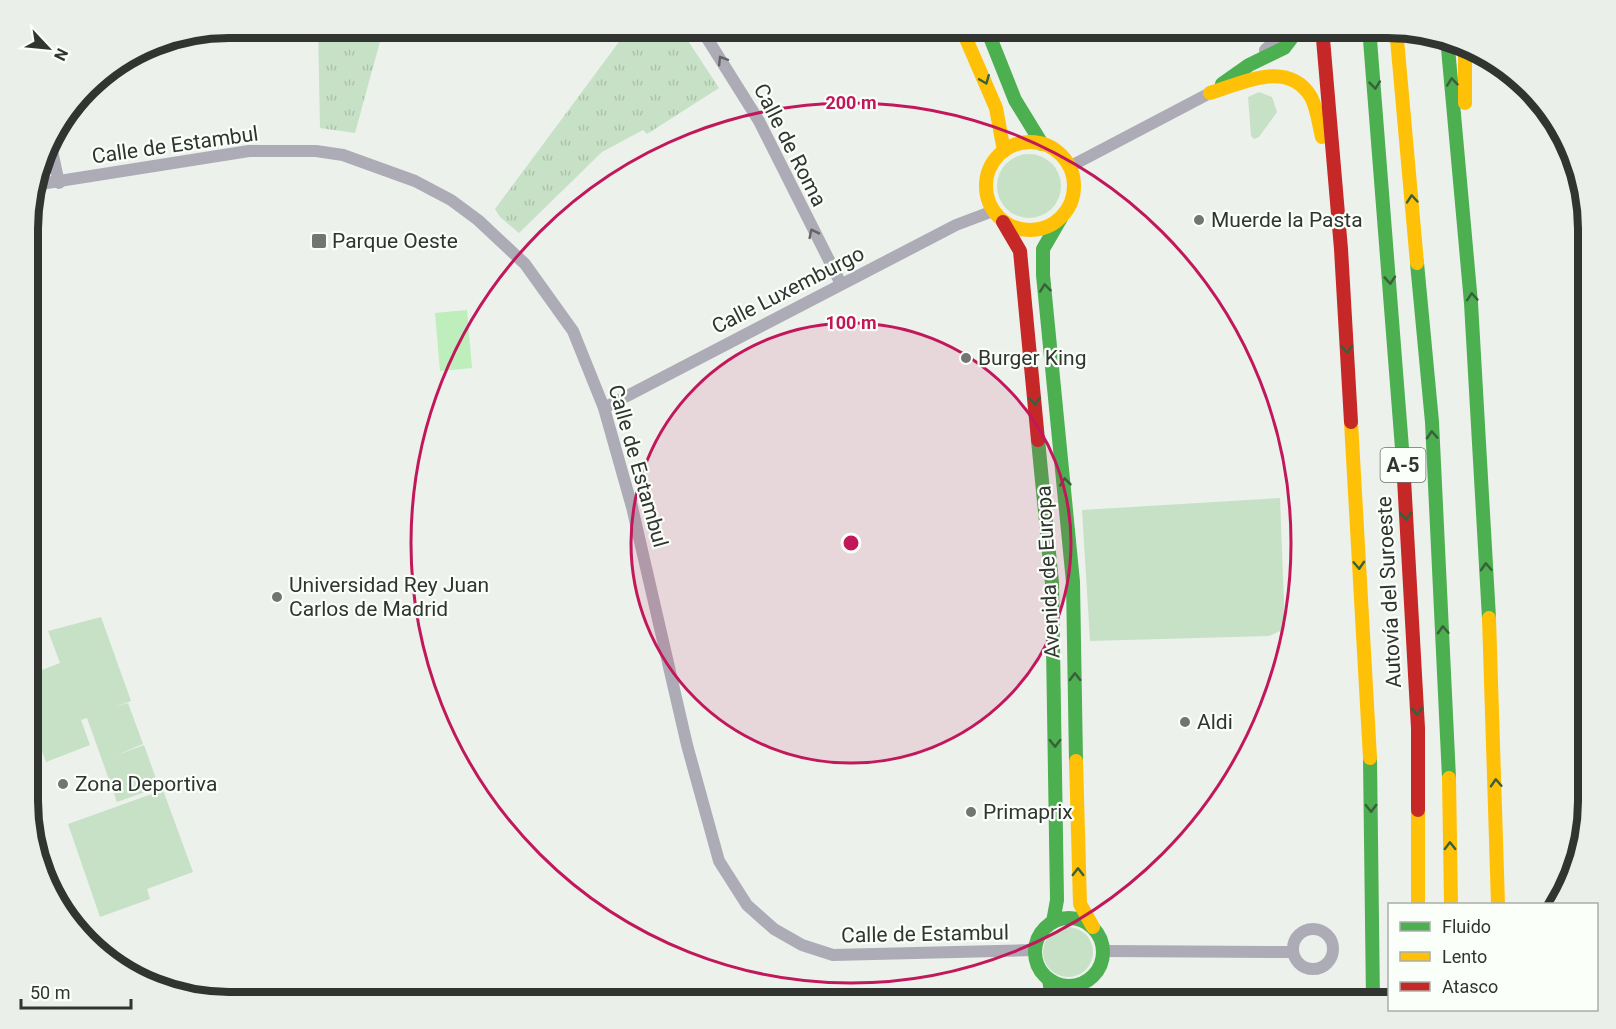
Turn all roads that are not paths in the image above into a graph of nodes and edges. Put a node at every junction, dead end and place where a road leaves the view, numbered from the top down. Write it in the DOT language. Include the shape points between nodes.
graph roads {
  1 [pos="706,37"];
  2 [pos="965,37"];
  3 [pos="990,37"];
  4 [pos="1278,37"];
  5 [pos="1292,37"];
  6 [pos="1323,37"];
  7 [pos="1370,37"];
  8 [pos="1397,38"];
  9 [pos="1448,48"];
  10 [pos="1465,54"];
  11 [pos="1248,65"];
  12 [pos="1210,93"];
  13 [pos="1042,144"];
  14 [pos="1004,151"];
  15 [pos="53,154"];
  16 [pos="1069,167"];
  17 [pos="1463,182"];
  18 [pos="59,183"];
  19 [pos="43,184"];
  20 [pos="1337,190"];
  21 [pos="993,211"];
  22 [pos="1061,218"];
  23 [pos="1004,222"];
  24 [pos="840,284"];
  25 [pos="604,408"];
  26 [pos="1418,903"];
  27 [pos="1450,903"];
  28 [pos="1498,903"];
  29 [pos="1053,922"];
  30 [pos="1093,927"];
  31 [pos="1035,950"];
  32 [pos="1104,951"];
  33 [pos="1293,952"];
  34 [pos="1094,976"];
  35 [pos="1049,980"];
  36 [pos="1051,991"];
  37 [pos="1085,991"];
  38 [pos="1373,991"];
  24 -- 1 [label="street, Calle de Roma, one-way" via="759,121"];
  2 -- 14 [label="main road, one-way" via="996,108"];
  3 -- 13 [label="main road" via="1015,100"];
  4 -- 11 [label="street"];
  5 -- 11 [label="main road" via="1284,48"];
  6 -- 20 [label="main road"];
  7 -- 26 [label="main road, Autovía del Suroeste / A-5, one-way" via="1402,450 1418,728"];
  27 -- 8 [label="main road, A-5, one-way" via="1449,743 1432,422"];
  17 -- 9 [label="main road, one-way"];
  10 -- 17 [label="main road"];
  11 -- 12 [label="main road"];
  12 -- 16 [label="street"];
  12 -- 20 [label="main road" via="1265,77 1286,75 1301,84 1312,98"];
  13 -- 14 [label="main road" via="1022,143"];
  13 -- 16 [label="main road" via="1060,154"];
  14 -- 21 [label="main road" via="994,161 987,179"];
  15 -- 18 [label="street"];
  16 -- 22 [label="main road" via="1073,194"];
  28 -- 17 [label="main road, one-way" via="1498,813 1476,356"];
  18 -- 19 [label="street, Calle de Estambul"];
  18 -- 25 [label="street, Calle de Estambul" via="249,151 343,155 415,182 451,200 478,220 525,264 573,331"];
  20 -- 38 [label="main road, one-way" via="1370,750"];
  21 -- 23 [label="main road"];
  21 -- 24 [label="street, Calle Luxemburgo" via="956,225"];
  22 -- 23 [label="main road" via="1039,230 1027,231"];
  30 -- 22 [label="main road, Avenida de Europa, one-way" via="1080,904 1078,882 1073,582 1043,275 1043,249"];
  23 -- 29 [label="main road, Avenida de Europa, one-way" via="1020,251 1052,583 1057,881"];
  24 -- 25 [label="street, Calle Luxemburgo"];
  25 -- 31 [label="street, Calle de Estambul" via="632,507 687,745 720,861 747,905 774,929 802,945 833,955"];
  29 -- 30 [label="main road" via="1074,918"];
  29 -- 31 [label="main road" via="1044,929"];
  30 -- 32 [label="main road"];
  31 -- 35 [label="main road" via="1036,962"];
  32 -- 33 [label="street"];
  32 -- 34 [label="main road"];
  34 -- 35 [label="main road" via="1067,987"];
  34 -- 37 [label="main road"];
  35 -- 36 [label="main road"];
}
